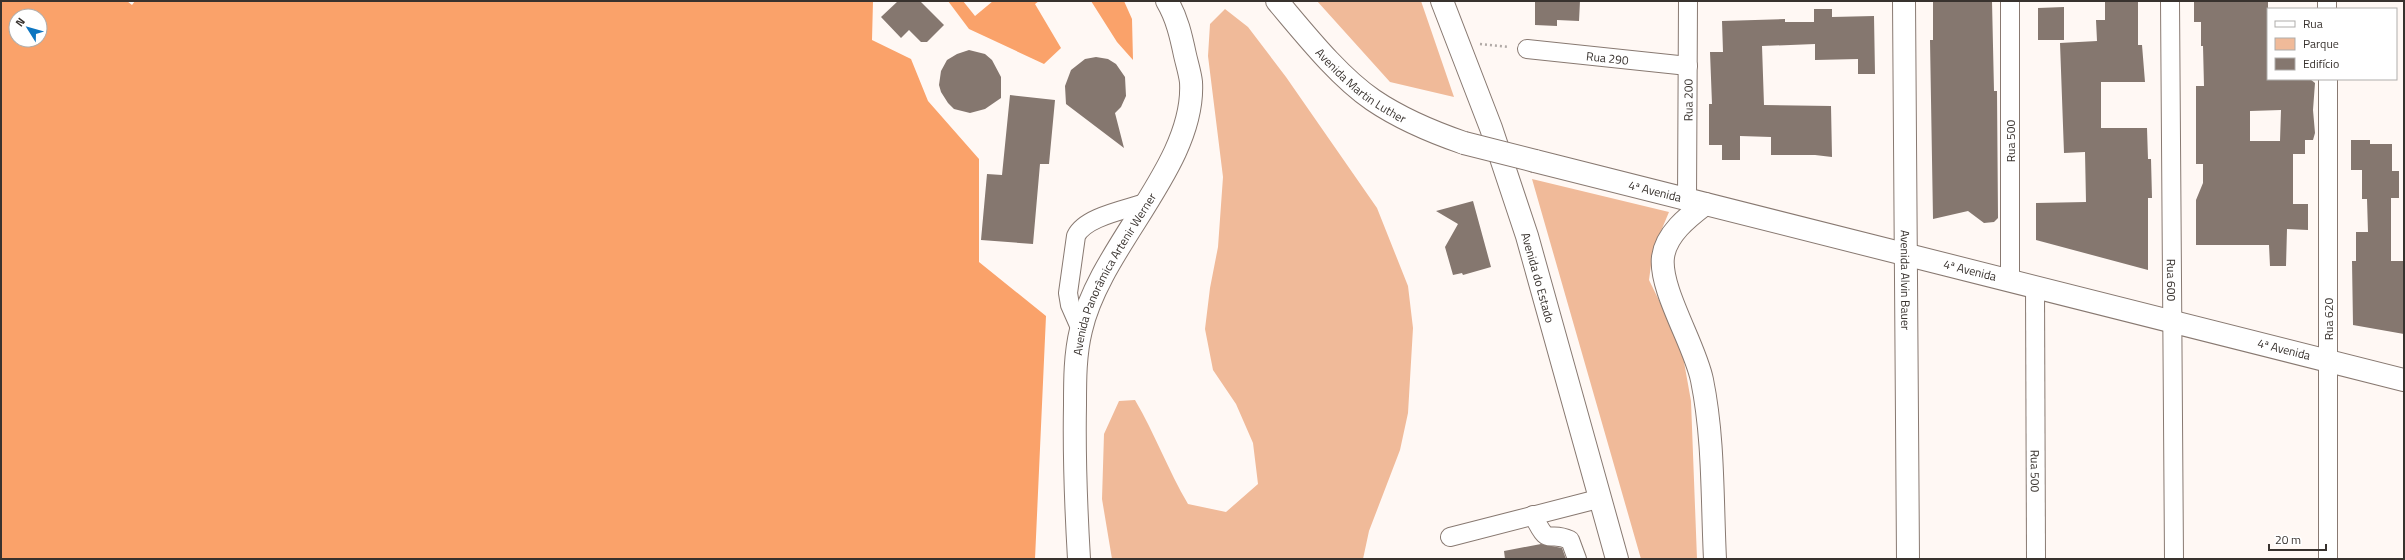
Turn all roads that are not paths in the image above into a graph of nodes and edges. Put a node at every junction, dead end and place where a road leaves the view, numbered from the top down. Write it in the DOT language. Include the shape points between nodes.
graph roads {
  1 [pos="1167,1"];
  2 [pos="1277,1"];
  3 [pos="1688,1"];
  4 [pos="1904,1"];
  5 [pos="2010,1"];
  6 [pos="2170,1"];
  7 [pos="1449,7"];
  8 [pos="1528,49"];
  9 [pos="1688,66"];
  10 [pos="2328,80"];
  11 [pos="1535,161"];
  12 [pos="1696,201"];
  13 [pos="1145,203"];
  14 [pos="1906,254"];
  15 [pos="2010,280"];
  16 [pos="2035,287"];
  17 [pos="2173,321"];
  18 [pos="1081,330"];
  19 [pos="2328,360"];
  20 [pos="2404,380"];
  21 [pos="1598,499"];
  22 [pos="1533,516"];
  23 [pos="1450,538"];
  24 [pos="1079,559"];
  25 [pos="1577,559"];
  26 [pos="1617,559"];
  27 [pos="1715,559"];
  28 [pos="1908,559"];
  29 [pos="2036,559"];
  30 [pos="2174,559"];
  31 [pos="2328,559"];
  1 -- 13 [label="main road, Avenida Panorâmica Artenir Werner" via="1181,35 1191,82 1188,110 1178,147"];
  2 -- 11 [label="main road, Avenida Martin Luther, bridge" via="1335,66 1372,99 1405,119 1464,143"];
  3 -- 9 [label="street, Rua 200"];
  4 -- 14 [label="main road, Avenida Alvin Bauer"];
  5 -- 15 [label="street, Rua 500"];
  6 -- 17 [label="street, Rua 600"];
  7 -- 21 [label="main road, Avenida do Estado" via="1525,228"];
  8 -- 9 [label="street, Rua 290"];
  9 -- 12 [label="street, Rua 200"];
  10 -- 19 [label="street, Rua 620"];
  11 -- 12 [label="main road, 4ª Avenida"];
  12 -- 14 [label="main road, 4ª Avenida"];
  12 -- 27 [label="main road" via="1669,239 1663,256 1662,273 1702,379 1710,445"];
  13 -- 18 [label="main road, Avenida Panorâmica Artenir Werner" via="1094,289"];
  13 -- 18 [label="street" via="1087,222 1079,229 1068,293 1070,305"];
  14 -- 15 [label="main road, 4ª Avenida"];
  14 -- 28 [label="main road, Avenida Alvin Bauer"];
  15 -- 16 [label="main road, 4ª Avenida"];
  16 -- 17 [label="main road, 4ª Avenida"];
  16 -- 29 [label="street, Rua 500"];
  17 -- 19 [label="main road, 4ª Avenida"];
  17 -- 30 [label="street, Rua 600"];
  18 -- 24 [label="main road, Avenida Panorâmica Artenir Werner" via="1076,370 1074,442"];
  19 -- 20 [label="main road, 4ª Avenida"];
  19 -- 31 [label="street, Rua 620"];
  21 -- 22 [label="street"];
  21 -- 26 [label="main road, Avenida do Estado"];
  22 -- 23 [label="street"];
  22 -- 25 [label="street" via="1542,534 1548,538 1563,537 1570,540"];
}
